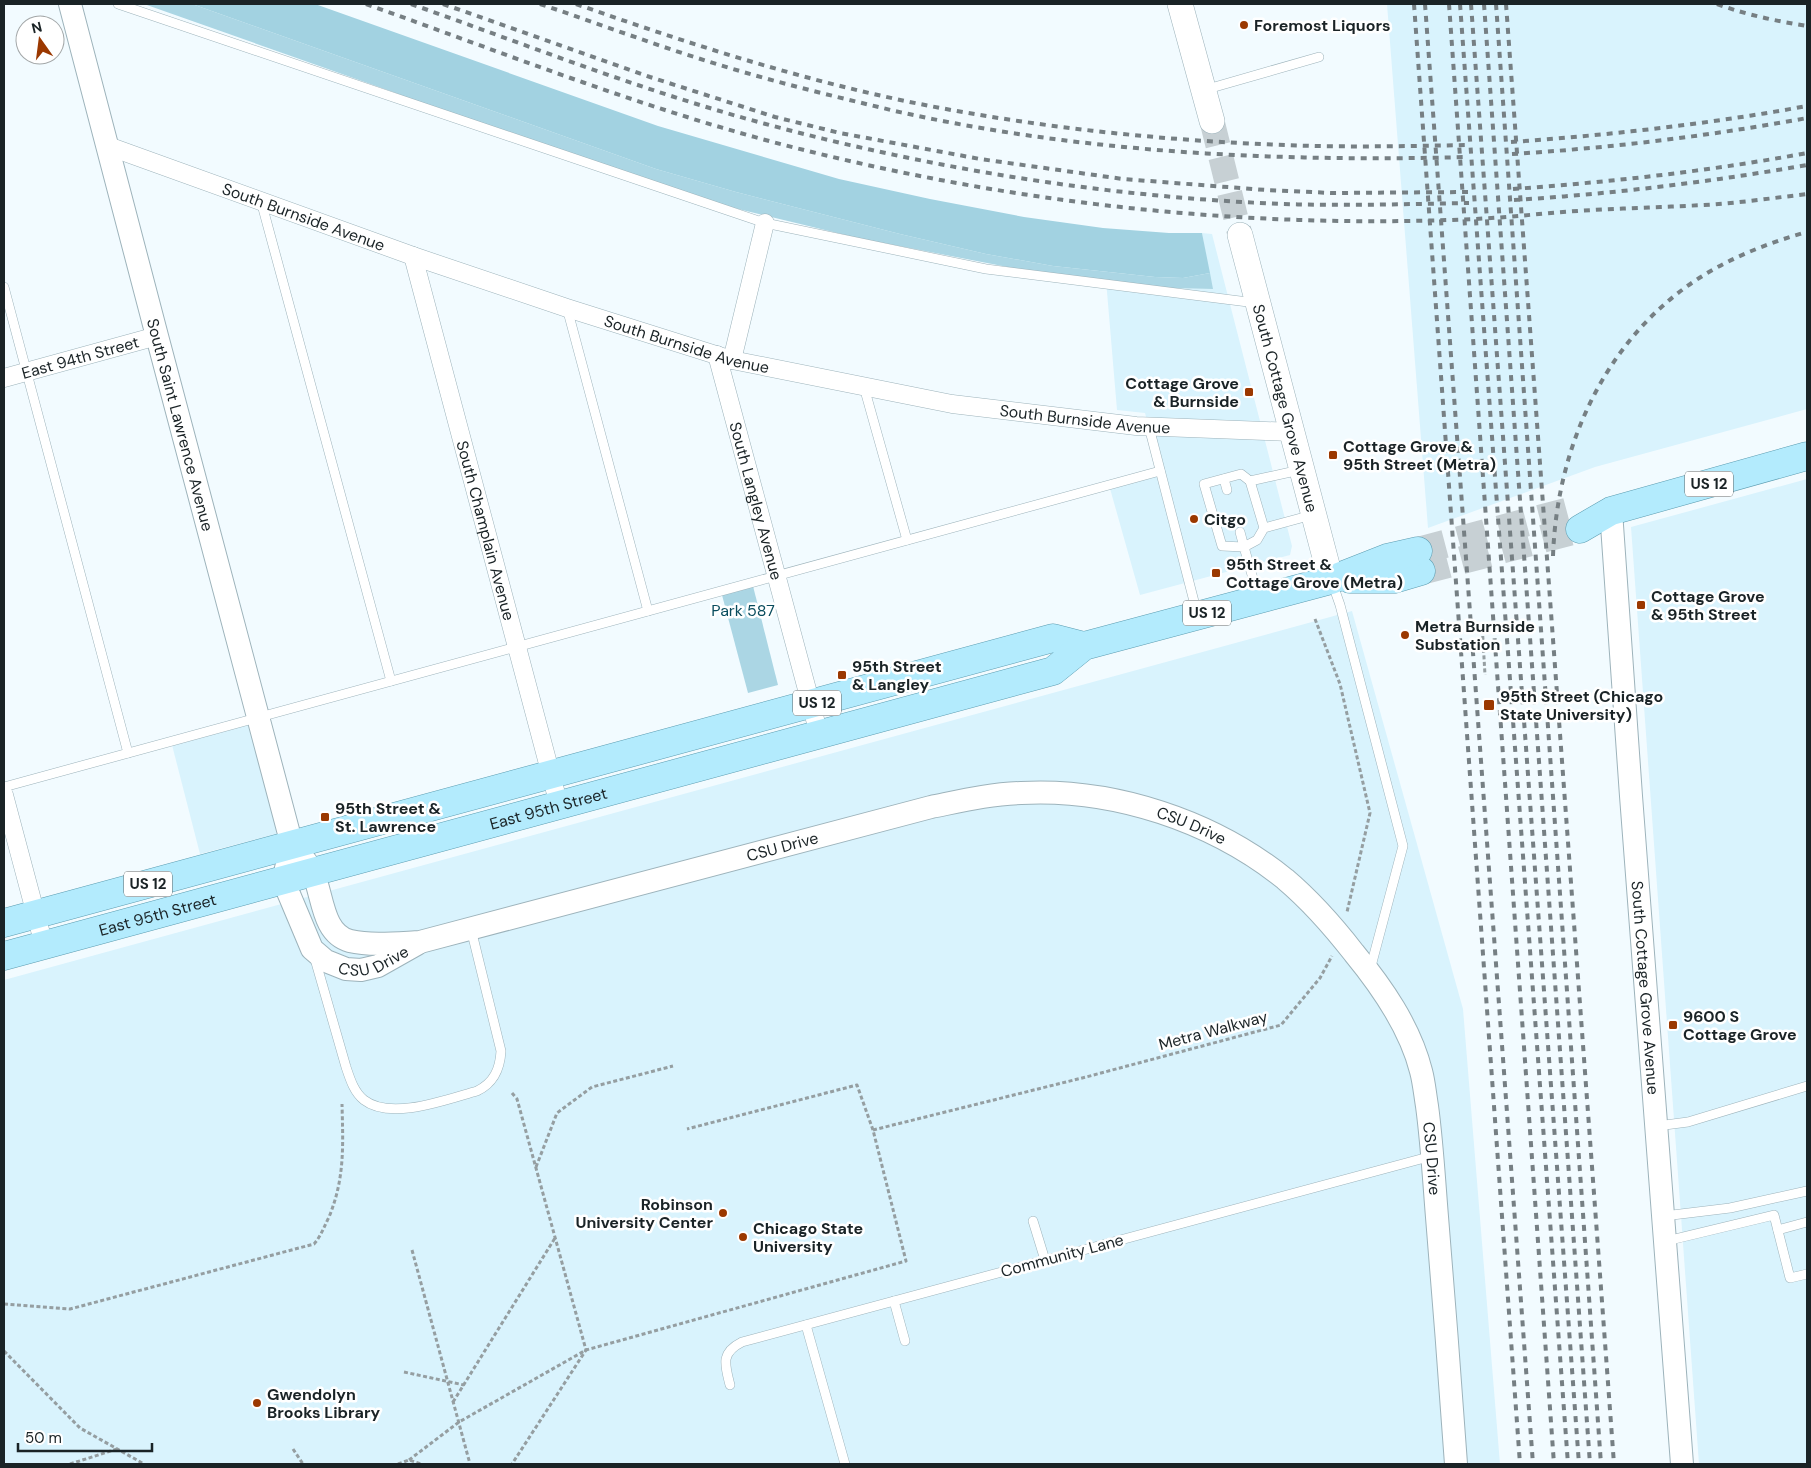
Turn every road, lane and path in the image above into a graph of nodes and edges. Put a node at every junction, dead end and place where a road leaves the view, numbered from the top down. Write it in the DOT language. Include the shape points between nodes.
graph roads {
  1 [pos="70,4"];
  2 [pos="118,4"];
  3 [pos="1180,4"];
  4 [pos="1319,57"];
  5 [pos="1203,90"];
  6 [pos="1212,121"];
  7 [pos="108,146"];
  8 [pos="261,200"];
  9 [pos="765,223"];
  10 [pos="1240,235"];
  11 [pos="413,256"];
  12 [pos="4,287"];
  13 [pos="1259,303"];
  14 [pos="567,308"];
  15 [pos="157,336"];
  16 [pos="725,358"];
  17 [pos="26,372"];
  18 [pos="4,378"];
  19 [pos="864,387"];
  20 [pos="1149,427"];
  21 [pos="1292,432"];
  22 [pos="1807,456"];
  23 [pos="1302,469"];
  24 [pos="1160,471"];
  25 [pos="1224,479"];
  26 [pos="1250,481"];
  27 [pos="1227,490"];
  28 [pos="1611,511"];
  29 [pos="1314,515"];
  30 [pos="1579,519"];
  31 [pos="1264,528"];
  32 [pos="1240,532"];
  33 [pos="907,540"];
  34 [pos="1244,547"];
  35 [pos="1420,561"];
  36 [pos="775,576"];
  37 [pos="1331,580"];
  38 [pos="1259,599"];
  39 [pos="648,611"];
  40 [pos="1198,615"];
  41 [pos="1315,619"];
  42 [pos="1482,623"];
  43 [pos="1084,646"];
  44 [pos="516,647"];
  45 [pos="1485,675"];
  46 [pos="391,681"];
  47 [pos="812,705"];
  48 [pos="259,717"];
  49 [pos="819,734"];
  50 [pos="128,753"];
  51 [pos="550,774"];
  52 [pos="4,787"];
  53 [pos="4,795"];
  54 [pos="558,805"];
  55 [pos="292,845"];
  56 [pos="313,872"];
  57 [pos="283,880"];
  58 [pos="36,915"];
  59 [pos="4,924"];
  60 [pos="471,929"];
  61 [pos="1342,937"];
  62 [pos="420,942"];
  63 [pos="44,945"];
  64 [pos="312,949"];
  65 [pos="4,956"];
  66 [pos="1370,972"];
  67 [pos="673,1066"];
  68 [pos="1807,1086"];
  69 [pos="512,1093"];
  70 [pos="342,1104"];
  71 [pos="1657,1126"];
  72 [pos="687,1129"];
  73 [pos="873,1130"];
  74 [pos="1432,1156"];
  75 [pos="536,1168"];
  76 [pos="1807,1191"];
  77 [pos="1664,1216"];
  78 [pos="1033,1220"];
  79 [pos="1807,1222"];
  80 [pos="1778,1230"];
  81 [pos="555,1237"];
  82 [pos="1665,1241"];
  83 [pos="412,1250"];
  84 [pos="1045,1260"];
  85 [pos="1807,1274"];
  86 [pos="894,1301"];
  87 [pos="4,1304"];
  88 [pos="806,1325"];
  89 [pos="905,1341"];
  90 [pos="586,1350"];
  91 [pos="4,1352"];
  92 [pos="404,1372"];
  93 [pos="448,1382"];
  94 [pos="464,1385"];
  95 [pos="730,1385"];
  96 [pos="453,1402"];
  97 [pos="459,1422"];
  98 [pos="292,1448"];
  99 [pos="118,1449"];
  100 [pos="410,1460"];
  101 [pos="70,1464"];
  102 [pos="144,1464"];
  103 [pos="303,1464"];
  104 [pos="398,1464"];
  105 [pos="421,1464"];
  106 [pos="470,1464"];
  107 [pos="512,1464"];
  108 [pos="846,1464"];
  109 [pos="1456,1464"];
  110 [pos="1682,1464"];
  1 -- 7 [label="street, South Saint Lawrence Avenue"];
  2 -- 9 [label="lane"];
  3 -- 5 [label="main road"];
  4 -- 5 [label="lane"];
  5 -- 6 [label="main road"];
  7 -- 8 [label="street, South Burnside Avenue"];
  7 -- 15 [label="street, South Saint Lawrence Avenue"];
  8 -- 11 [label="street, South Burnside Avenue"];
  8 -- 46 [label="lane"];
  9 -- 13 [label="lane" via="986,269"];
  9 -- 16 [label="street, South Langley Avenue"];
  10 -- 13 [label="main road, South Cottage Grove Avenue"];
  11 -- 14 [label="street, South Burnside Avenue"];
  11 -- 44 [label="street, South Champlain Avenue"];
  12 -- 17 [label="lane"];
  13 -- 21 [label="main road, South Cottage Grove Avenue"];
  14 -- 16 [label="street, South Burnside Avenue"];
  14 -- 39 [label="lane"];
  15 -- 17 [label="street, East 94th Street"];
  15 -- 48 [label="street, South Saint Lawrence Avenue"];
  16 -- 19 [label="street, South Burnside Avenue"];
  16 -- 36 [label="street, South Langley Avenue"];
  17 -- 18 [label="street, East 94th Street"];
  17 -- 50 [label="lane"];
  19 -- 20 [label="street, South Burnside Avenue" via="952,404"];
  19 -- 33 [label="lane"];
  20 -- 21 [label="street, South Burnside Avenue"];
  20 -- 24 [label="lane"];
  21 -- 23 [label="main road, South Cottage Grove Avenue"];
  22 -- 28 [label="main road, US 12"];
  23 -- 26 [label="lane"];
  23 -- 29 [label="main road, South Cottage Grove Avenue"];
  24 -- 33 [label="lane"];
  24 -- 40 [label="lane"];
  25 -- 26 [label="lane" via="1241,474"];
  25 -- 27 [label="lane"];
  25 -- 34 [label="lane" via="1204,484 1222,546"];
  26 -- 31 [label="lane"];
  28 -- 30 [label="main road, US 12"];
  28 -- 71 [label="street, South Cottage Grove Avenue"];
  29 -- 31 [label="lane"];
  29 -- 37 [label="main road, South Cottage Grove Avenue"];
  31 -- 34 [label="lane" via="1257,540"];
  32 -- 34 [label="lane"];
  33 -- 36 [label="lane"];
  34 -- 38 [label="lane"];
  35 -- 37 [label="main road, East 95th Street / US 12" via="1394,578"];
  36 -- 39 [label="lane"];
  36 -- 47 [label="street, South Langley Avenue"];
  37 -- 38 [label="main road, East 95th Street / US 12"];
  37 -- 66 [label="lane" via="1403,846"];
  38 -- 40 [label="main road, East 95th Street / US 12"];
  39 -- 44 [label="lane"];
  40 -- 43 [label="main road, East 95th Street / US 12"];
  41 -- 61 [label="path, Metra Walkway" via="1340,684 1370,813"];
  42 -- 45 [label="path"];
  43 -- 47 [label="main road, East 95th Street / US 12" via="1054,638"];
  43 -- 49 [label="main road, East 95th Street / US 12" via="1053,671"];
  44 -- 46 [label="lane"];
  44 -- 51 [label="street, South Champlain Avenue"];
  46 -- 48 [label="lane"];
  47 -- 49 [label="street, South Langley Avenue"];
  47 -- 51 [label="main road, East 95th Street / US 12"];
  48 -- 50 [label="lane"];
  48 -- 55 [label="street, South Saint Lawrence Avenue"];
  49 -- 54 [label="main road, East 95th Street / US 12"];
  50 -- 52 [label="lane"];
  51 -- 54 [label="street, South Champlain Avenue"];
  51 -- 55 [label="main road, East 95th Street / US 12"];
  53 -- 58 [label="street"];
  54 -- 56 [label="main road, East 95th Street / US 12"];
  55 -- 56 [label="street"];
  55 -- 57 [label="street"];
  55 -- 58 [label="main road, East 95th Street / US 12"];
  56 -- 57 [label="main road, East 95th Street / US 12"];
  56 -- 62 [label="street, CSU Drive" via="331,928 339,936 350,941"];
  57 -- 63 [label="main road, East 95th Street / US 12"];
  57 -- 64 [label="street, CSU Drive"];
  58 -- 59 [label="main road, East 95th Street / US 12"];
  58 -- 63 [label="street"];
  60 -- 61 [label="street, CSU Drive" via="931,808 984,797 1063,793 1138,806 1209,832 1284,879"];
  60 -- 62 [label="street, CSU Drive"];
  60 -- 64 [label="lane" via="501,1051 501,1064 490,1083 477,1091 402,1110 386,1109 365,1101 352,1084"];
  61 -- 66 [label="street, CSU Drive"];
  61 -- 73 [label="path, Metra Walkway" via="1320,978 1281,1025"];
  62 -- 64 [label="street, CSU Drive" via="378,966 361,970 346,969 326,961"];
  63 -- 65 [label="main road, East 95th Street / US 12"];
  66 -- 74 [label="street, CSU Drive" via="1411,1039 1422,1072"];
  67 -- 75 [label="path" via="592,1087 557,1113"];
  68 -- 71 [label="lane" via="1688,1122"];
  69 -- 75 [label="path" via="517,1099"];
  70 -- 87 [label="path" via="342,1176 321,1237 314,1244 70,1309"];
  71 -- 77 [label="street, South Cottage Grove Avenue"];
  72 -- 73 [label="path" via="857,1085"];
  73 -- 90 [label="path" via="906,1261"];
  74 -- 84 [label="lane, Community Lane"];
  74 -- 109 [label="street, CSU Drive"];
  75 -- 81 [label="path"];
  76 -- 77 [label="lane" via="1730,1208"];
  77 -- 82 [label="street, South Cottage Grove Avenue"];
  78 -- 84 [label="lane"];
  79 -- 80 [label="lane"];
  80 -- 82 [label="lane" via="1774,1214"];
  80 -- 85 [label="lane" via="1790,1278"];
  81 -- 90 [label="path"];
  81 -- 94 [label="path"];
  82 -- 110 [label="street, South Cottage Grove Avenue"];
  83 -- 93 [label="path"];
  84 -- 86 [label="lane, Community Lane"];
  86 -- 88 [label="lane, Community Lane"];
  86 -- 89 [label="lane"];
  88 -- 95 [label="lane, Community Lane" via="733,1346 725,1359"];
  88 -- 108 [label="lane"];
  90 -- 97 [label="path"];
  90 -- 107 [label="path"];
  91 -- 99 [label="path" via="80,1428"];
  92 -- 93 [label="path"];
  93 -- 94 [label="path"];
  93 -- 96 [label="path"];
  94 -- 96 [label="path"];
  96 -- 97 [label="path"];
  97 -- 100 [label="path"];
  97 -- 106 [label="path"];
  98 -- 103 [label="path"];
  99 -- 101 [label="path"];
  99 -- 102 [label="path"];
  100 -- 104 [label="path"];
  100 -- 105 [label="path"];
}
